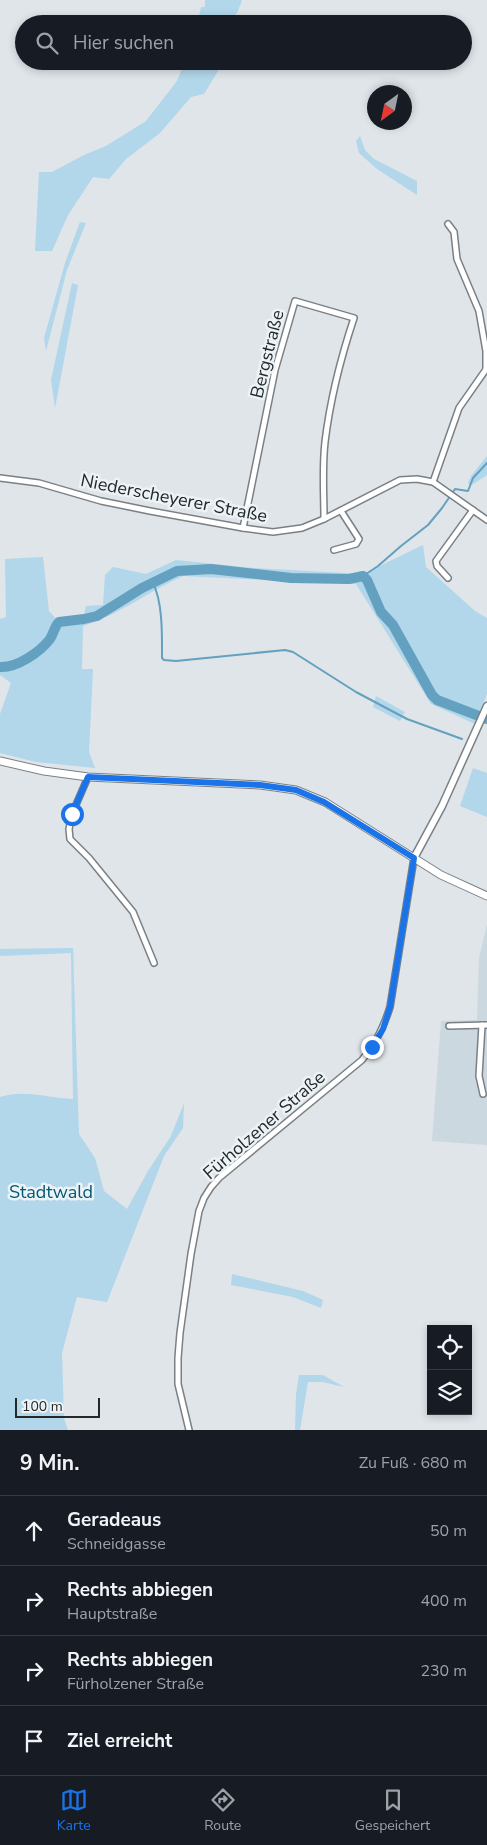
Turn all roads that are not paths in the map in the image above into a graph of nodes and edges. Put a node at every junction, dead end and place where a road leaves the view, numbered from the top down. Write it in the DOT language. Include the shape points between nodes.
graph roads {
  1 [pos="448,224"];
  2 [pos="487,369"];
  3 [pos="0,478"];
  4 [pos="433,482"];
  5 [pos="472,510"];
  6 [pos="340,511"];
  7 [pos="324,519"];
  8 [pos="487,520"];
  9 [pos="243,528"];
  10 [pos="334,550"];
  11 [pos="448,578"];
  12 [pos="487,707"];
  13 [pos="0,761"];
  14 [pos="88,777"];
  15 [pos="414,858"];
  16 [pos="487,896"];
  17 [pos="154,962"];
  18 [pos="484,1025"];
  19 [pos="449,1026"];
  20 [pos="483,1094"];
  21 [pos="189,1430"];
  1 -- 2 [label="street" via="454,232 457,258 479,311"];
  2 -- 4 [label="street" via="459,408"];
  3 -- 9 [label="street, Niederscheyerer Straße" via="39,483 101,501"];
  4 -- 5 [label="street, Niederscheyerer Straße"];
  4 -- 6 [label="street, Niederscheyerer Straße" via="400,480"];
  5 -- 8 [label="street, Niederscheyerer Straße"];
  5 -- 11 [label="street" via="436,561"];
  6 -- 7 [label="street, Niederscheyerer Straße"];
  6 -- 10 [label="street" via="359,539 356,544"];
  7 -- 9 [label="street, Niederscheyerer Straße" via="302,528 273,532"];
  7 -- 9 [label="street, Bergstraße" via="325,441 340,361 354,318 295,301 275,370"];
  12 -- 15 [label="street" via="442,806"];
  13 -- 14 [label="main road"];
  14 -- 15 [label="main road" via="260,785 296,790 324,802"];
  14 -- 17 [label="street" via="72,814 70,839 134,912"];
  15 -- 16 [label="main road"];
  15 -- 21 [label="street, Fürholzener Straße" via="390,1007 376,1041 362,1060 220,1178 204,1198 191,1254 178,1358 178,1384"];
  18 -- 19 [label="street"];
  18 -- 20 [label="street" via="479,1076"];
}
